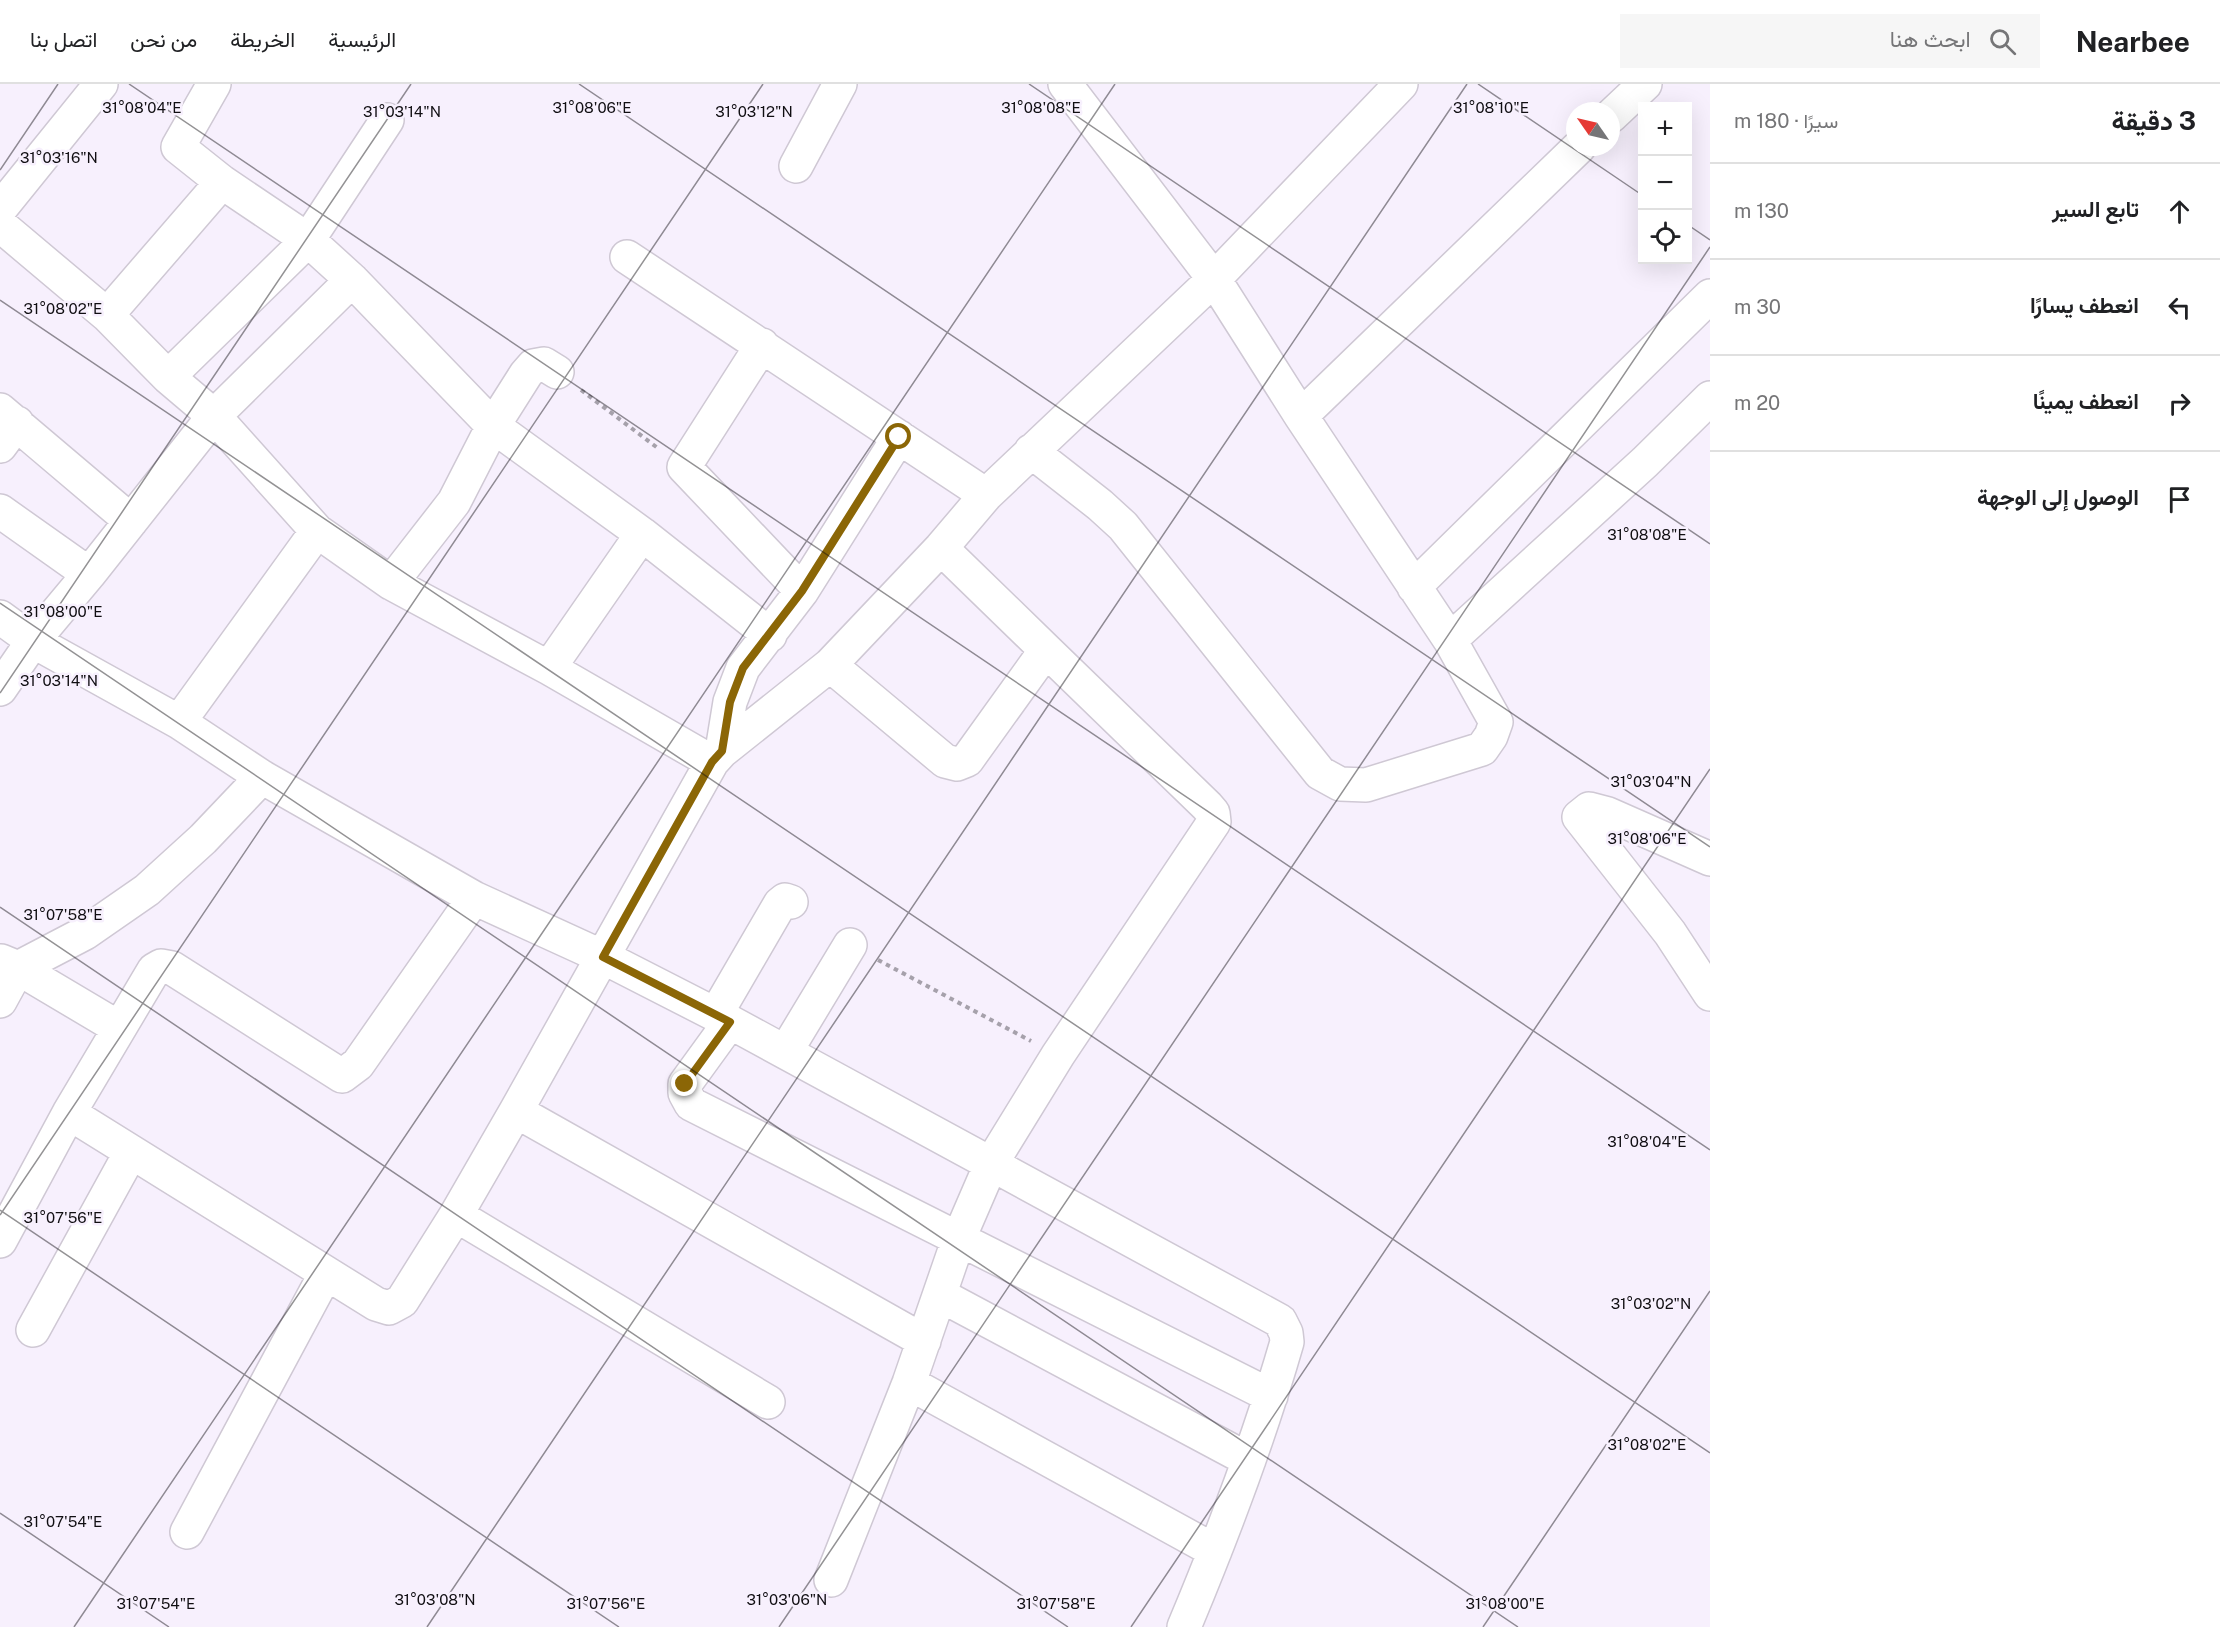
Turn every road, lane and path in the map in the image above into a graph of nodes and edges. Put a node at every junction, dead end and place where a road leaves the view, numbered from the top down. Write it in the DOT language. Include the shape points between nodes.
graph roads {
  1 [pos="101,84"];
  2 [pos="214,84"];
  3 [pos="840,84"];
  4 [pos="1065,84"];
  5 [pos="1401,84"];
  6 [pos="1645,84"];
  7 [pos="1620,108"];
  8 [pos="387,120"];
  9 [pos="1571,156"];
  10 [pos="796,166"];
  11 [pos="222,182"];
  12 [pos="0,209"];
  13 [pos="0,225"];
  14 [pos="308,240"];
  15 [pos="627,257"];
  16 [pos="1214,279"];
  17 [pos="352,280"];
  18 [pos="1710,296"];
  19 [pos="107,315"];
  20 [pos="762,345"];
  21 [pos="557,372"];
  22 [pos="168,377"];
  23 [pos="1710,398"];
  24 [pos="214,416"];
  25 [pos="1301,416"];
  26 [pos="6,426"];
  27 [pos="493,426"];
  28 [pos="899,437"];
  29 [pos="1031,451"];
  30 [pos="684,467"];
  31 [pos="986,495"];
  32 [pos="0,511"];
  33 [pos="131,520"];
  34 [pos="317,531"];
  35 [pos="642,534"];
  36 [pos="941,548"];
  37 [pos="89,573"];
  38 [pos="391,582"];
  39 [pos="1414,587"];
  40 [pos="802,591"];
  41 [pos="0,617"];
  42 [pos="770,634"];
  43 [pos="33,640"];
  44 [pos="1450,640"];
  45 [pos="1046,650"];
  46 [pos="831,665"];
  47 [pos="549,668"];
  48 [pos="0,689"];
  49 [pos="179,722"];
  50 [pos="717,756"];
  51 [pos="262,777"];
  52 [pos="1710,860"];
  53 [pos="474,898"];
  54 [pos="791,902"];
  55 [pos="850,945"];
  56 [pos="603,957"];
  57 [pos="9,964"];
  58 [pos="1710,994"];
  59 [pos="0,1001"];
  60 [pos="723,1018"];
  61 [pos="119,1028"];
  62 [pos="786,1051"];
  63 [pos="1058,1055"];
  64 [pos="516,1111"];
  65 [pos="69,1113"];
  66 [pos="131,1152"];
  67 [pos="991,1164"];
  68 [pos="456,1215"];
  69 [pos="959,1238"];
  70 [pos="0,1241"];
  71 [pos="326,1273"];
  72 [pos="940,1295"];
  73 [pos="33,1330"];
  74 [pos="924,1341"];
  75 [pos="909,1383"];
  76 [pos="1272,1396"];
  77 [pos="768,1402"];
  78 [pos="1249,1460"];
  79 [pos="187,1532"];
  80 [pos="1215,1551"];
  81 [pos="831,1580"];
  82 [pos="1184,1627"];
  1 -- 12 [label="street"];
  2 -- 11 [label="street" via="178,147"];
  3 -- 10 [label="street"];
  4 -- 16 [label="street"];
  5 -- 16 [label="street"];
  6 -- 7 [label="street"];
  8 -- 14 [label="street"];
  9 -- 25 [label="street"];
  11 -- 14 [label="street"];
  11 -- 19 [label="street"];
  13 -- 19 [label="street"];
  14 -- 17 [label="street"];
  14 -- 22 [label="street"];
  15 -- 20 [label="street"];
  16 -- 25 [label="street"];
  16 -- 29 [label="street"];
  17 -- 24 [label="street"];
  17 -- 27 [label="street"];
  18 -- 39 [label="street"];
  19 -- 22 [label="street"];
  20 -- 28 [label="street"];
  20 -- 30 [label="street"];
  21 -- 27 [label="street" via="544,364 533,366"];
  21 -- 30 [label="path"];
  22 -- 24 [label="street"];
  23 -- 44 [label="street"];
  24 -- 33 [label="street"];
  24 -- 34 [label="street"];
  25 -- 39 [label="street"];
  26 -- 33 [label="street"];
  27 -- 35 [label="street"];
  27 -- 38 [label="street" via="454,502"];
  28 -- 31 [label="street"];
  28 -- 40 [label="street"];
  29 -- 31 [label="street"];
  29 -- 44 [label="street" via="1123,526 1306,758 1320,773 1340,784 1366,785 1482,749 1496,722"];
  30 -- 40 [label="street"];
  31 -- 36 [label="street"];
  32 -- 37 [label="street"];
  33 -- 37 [label="street"];
  34 -- 38 [label="street"];
  34 -- 49 [label="street"];
  35 -- 42 [label="street"];
  35 -- 47 [label="street"];
  36 -- 45 [label="street"];
  36 -- 46 [label="street"];
  37 -- 43 [label="street"];
  38 -- 47 [label="street"];
  39 -- 44 [label="street"];
  40 -- 42 [label="street"];
  41 -- 43 [label="street"];
  42 -- 50 [label="street" via="743,668"];
  43 -- 48 [label="street"];
  43 -- 49 [label="street"];
  45 -- 46 [label="street" via="967,760 957,764 945,761"];
  45 -- 63 [label="street" via="1207,806 1214,822"];
  46 -- 50 [label="street"];
  47 -- 50 [label="street"];
  49 -- 51 [label="street"];
  50 -- 56 [label="street"];
  51 -- 53 [label="street"];
  51 -- 57 [label="street" via="147,890 85,933"];
  52 -- 58 [label="street" via="1608,814 1589,809 1579,817 1670,933"];
  53 -- 56 [label="street"];
  53 -- 61 [label="street" via="358,1064 342,1076 172,968 161,966 154,970"];
  54 -- 60 [label="street" via="785,900 780,904"];
  55 -- 62 [label="street"];
  55 -- 63 [label="path"];
  56 -- 60 [label="street"];
  56 -- 64 [label="street"];
  57 -- 59 [label="street"];
  57 -- 61 [label="street"];
  60 -- 62 [label="street"];
  60 -- 69 [label="street" via="685,1084 691,1104"];
  61 -- 65 [label="street"];
  62 -- 67 [label="street"];
  63 -- 67 [label="street"];
  64 -- 68 [label="street"];
  64 -- 74 [label="street"];
  65 -- 66 [label="street"];
  65 -- 70 [label="street"];
  66 -- 71 [label="street"];
  66 -- 73 [label="street"];
  67 -- 69 [label="street"];
  67 -- 76 [label="street" via="1280,1321 1287,1342"];
  68 -- 71 [label="street" via="402,1301 389,1308"];
  68 -- 77 [label="street"];
  69 -- 72 [label="street"];
  69 -- 76 [label="street"];
  71 -- 79 [label="street"];
  72 -- 74 [label="street"];
  72 -- 78 [label="street"];
  74 -- 75 [label="street"];
  75 -- 80 [label="street"];
  75 -- 81 [label="street"];
  76 -- 78 [label="street"];
  78 -- 80 [label="street"];
  80 -- 82 [label="street"];
}
